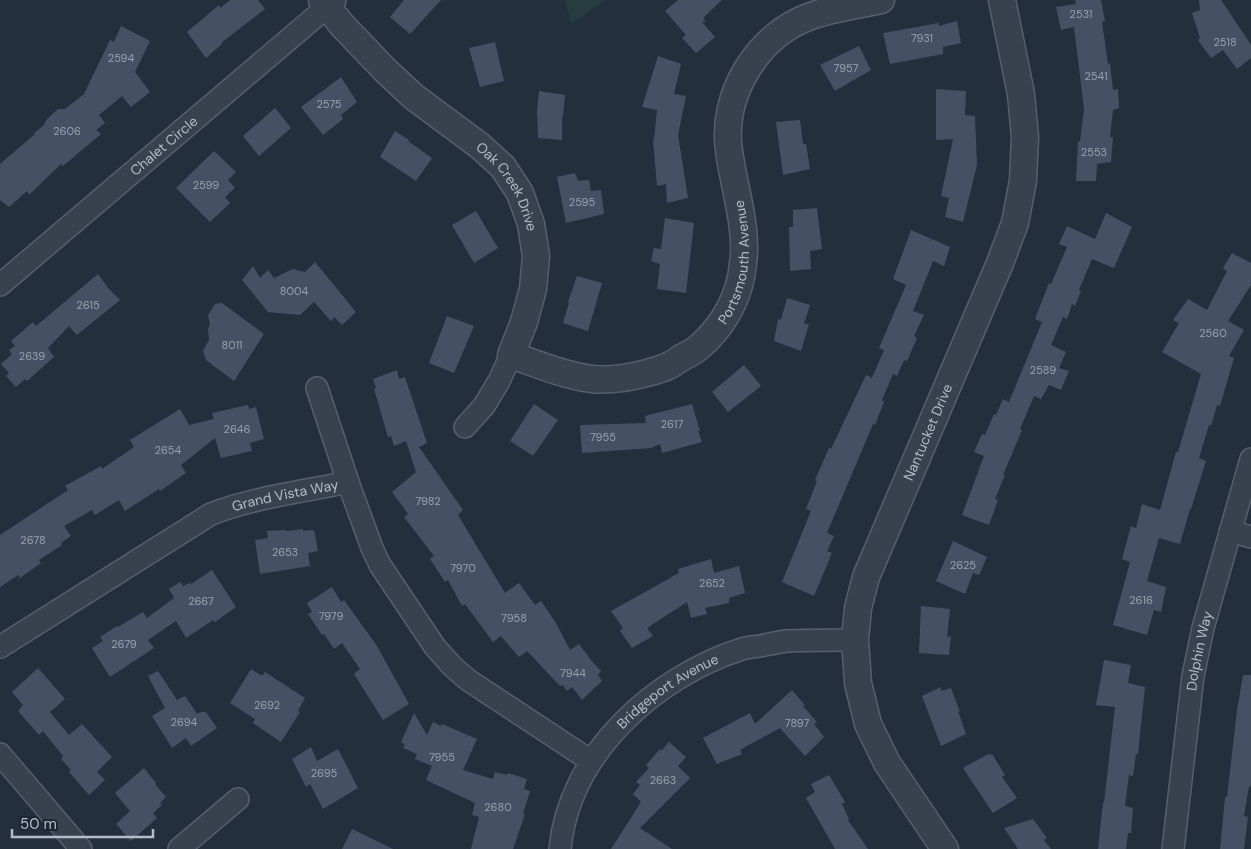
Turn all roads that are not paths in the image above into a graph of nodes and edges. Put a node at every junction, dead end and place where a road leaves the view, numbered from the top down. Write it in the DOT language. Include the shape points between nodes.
graph roads {
  1 [pos="881,0"];
  2 [pos="1002,0"];
  3 [pos="329,2"];
  4 [pos="0,285"];
  5 [pos="511,355"];
  6 [pos="317,388"];
  7 [pos="465,427"];
  8 [pos="1251,459"];
  9 [pos="348,482"];
  10 [pos="1230,531"];
  11 [pos="1251,537"];
  12 [pos="855,640"];
  13 [pos="0,647"];
  14 [pos="0,754"];
  15 [pos="591,761"];
  16 [pos="238,800"];
  17 [pos="81,849"];
  18 [pos="179,849"];
  19 [pos="560,849"];
  20 [pos="945,849"];
  21 [pos="1173,849"];
  1 -- 5 [label="street, Portsmouth Avenue" via="809,16 794,24 756,55 743,76 729,124 729,150 743,230 743,264 736,297 719,326 697,349 669,366 614,380 568,374"];
  2 -- 12 [label="street, Nantucket Drive" via="1026,137 1023,181 1015,223 866,577 858,608"];
  3 -- 4 [label="street, Chalet Circle"];
  3 -- 5 [label="street, Oak Creek Drive" via="342,25 386,71 414,97 480,146 503,167 520,193 531,224 536,256 533,289"];
  5 -- 7 [label="street, Oak Creek Drive" via="484,406"];
  6 -- 9 [label="street"];
  8 -- 10 [label="street, Dolphin Way"];
  9 -- 13 [label="street, Grand Vista Way" via="231,506 211,514"];
  9 -- 15 [label="street, Grand Vista Way" via="380,565 435,647 468,680"];
  10 -- 11 [label="street"];
  10 -- 21 [label="street, Dolphin Way" via="1193,676"];
  12 -- 15 [label="street, Bridgeport Avenue" via="785,641 743,649 700,665 659,690 622,723"];
  12 -- 20 [label="street, Nantucket Drive" via="858,682 868,724 887,763"];
  14 -- 17 [label="street"];
  15 -- 19 [label="street, Bridgeport Avenue" via="572,797"];
  16 -- 18 [label="street"];
}
